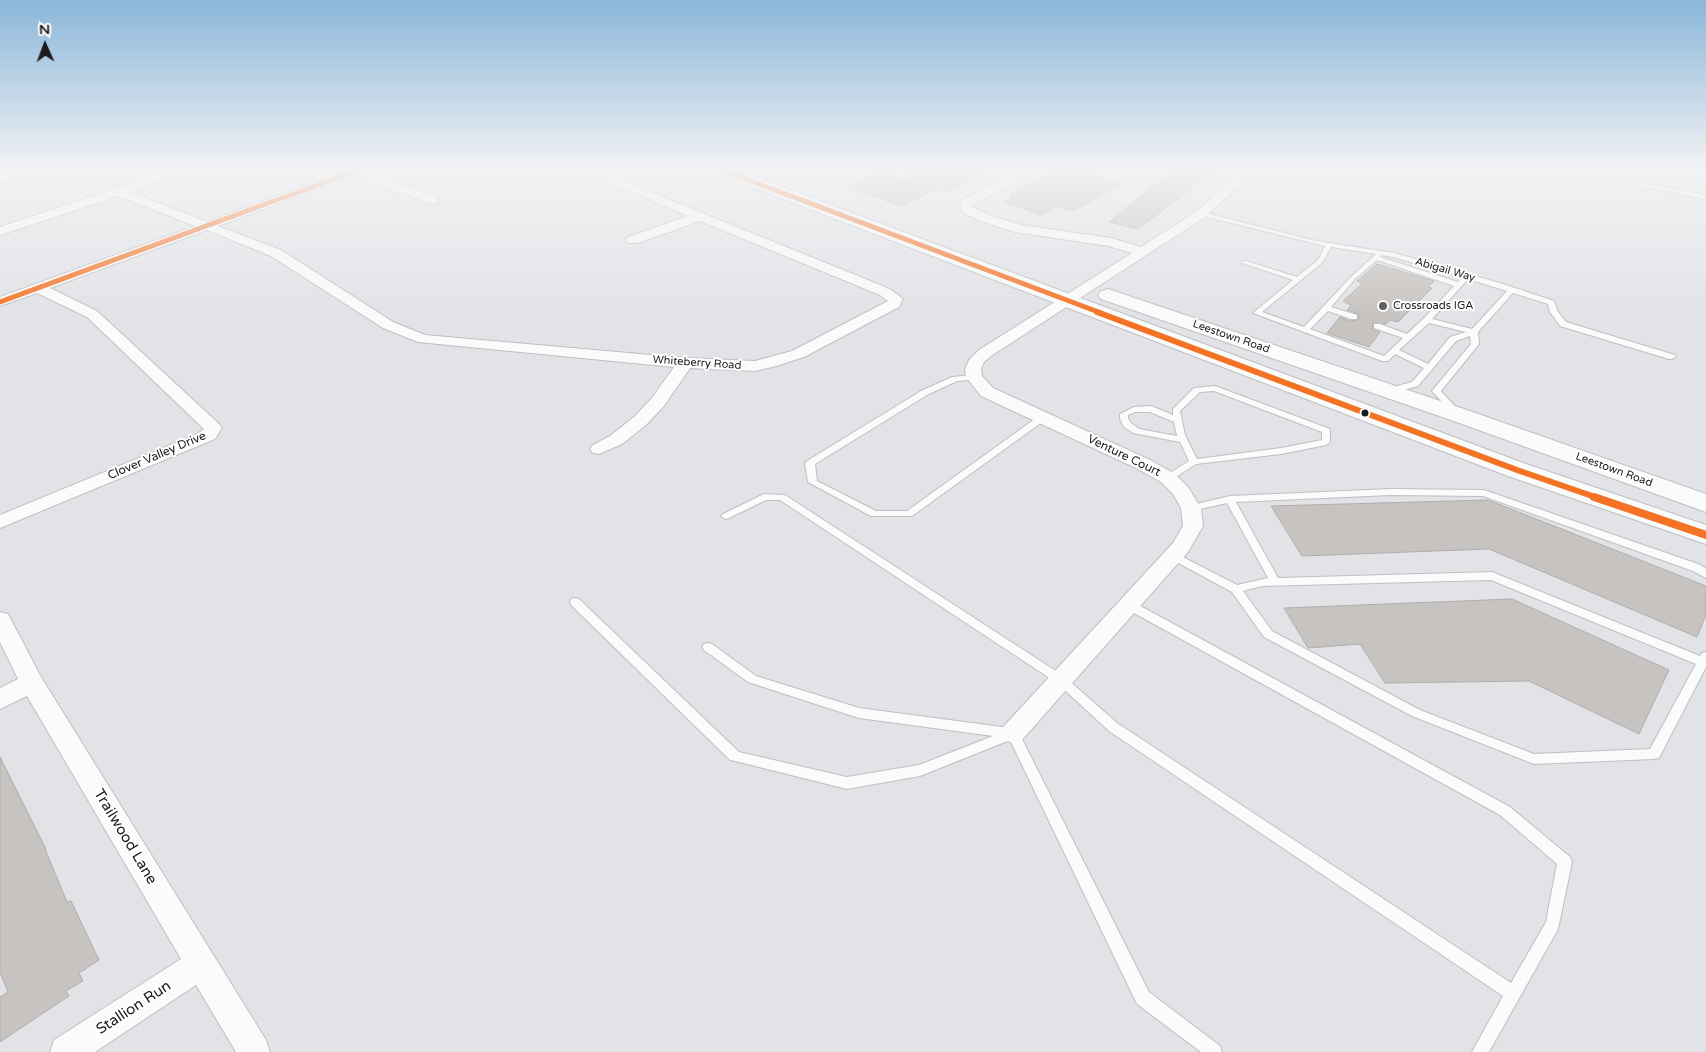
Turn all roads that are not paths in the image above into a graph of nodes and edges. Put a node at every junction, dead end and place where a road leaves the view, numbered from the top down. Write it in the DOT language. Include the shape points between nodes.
graph roads {
  1 [pos="34,219"];
  2 [pos="188,219"];
  3 [pos="224,219"];
  4 [pos="690,219"];
  5 [pos="707,219"];
  6 [pos="853,219"];
  7 [pos="898,219"];
  8 [pos="986,219"];
  9 [pos="1194,219"];
  10 [pos="1223,219"];
  11 [pos="205,226"];
  12 [pos="0,230"];
  13 [pos="633,240"];
  14 [pos="1329,245"];
  15 [pos="1143,252"];
  16 [pos="1378,256"];
  17 [pos="1244,262"];
  18 [pos="1467,276"];
  19 [pos="1299,280"];
  20 [pos="1460,285"];
  21 [pos="38,288"];
  22 [pos="1088,288"];
  23 [pos="1511,290"];
  24 [pos="1070,300"];
  25 [pos="0,302"];
  26 [pos="1326,308"];
  27 [pos="1354,317"];
  28 [pos="1427,320"];
  29 [pos="1377,326"];
  30 [pos="1305,330"];
  31 [pos="1474,332"];
  32 [pos="1408,337"];
  33 [pos="1394,351"];
  34 [pos="1672,357"];
  35 [pos="686,363"];
  36 [pos="1429,367"];
  37 [pos="974,377"];
  38 [pos="1389,391"];
  39 [pos="1459,415"];
  40 [pos="1042,418"];
  41 [pos="1178,421"];
  42 [pos="1183,440"];
  43 [pos="598,449"];
  44 [pos="1194,462"];
  45 [pos="1168,478"];
  46 [pos="1230,499"];
  47 [pos="1706,503"];
  48 [pos="1191,508"];
  49 [pos="726,516"];
  50 [pos="0,522"];
  51 [pos="1706,536"];
  52 [pos="1173,556"];
  53 [pos="1706,574"];
  54 [pos="1275,582"];
  55 [pos="1236,589"];
  56 [pos="575,602"];
  57 [pos="1129,604"];
  58 [pos="0,620"];
  59 [pos="708,646"];
  60 [pos="1704,659"];
  61 [pos="1061,680"];
  62 [pos="32,683"];
  63 [pos="0,699"];
  64 [pos="1013,733"];
  65 [pos="201,964"];
  66 [pos="1513,994"];
  67 [pos="66,1052"];
  68 [pos="254,1052"];
  69 [pos="1214,1052"];
  70 [pos="1480,1052"];
  1 -- 12 [label="street"];
  2 -- 11 [label="street, Whiteberry Road"];
  3 -- 11 [label="street"];
  4 -- 13 [label="street"];
  5 -- 35 [label="street, Whiteberry Road" via="896,299 881,312 783,360 755,366"];
  6 -- 24 [label="main road, Leestown Road"];
  7 -- 22 [label="main road, Leestown Road"];
  8 -- 15 [label="street" via="1020,229 1111,242"];
  9 -- 15 [label="street"];
  10 -- 14 [label="lane, Abigail Way"];
  11 -- 21 [label="street"];
  11 -- 35 [label="street, Whiteberry Road" via="276,253 388,324 416,337"];
  14 -- 16 [label="lane, Abigail Way"];
  14 -- 19 [label="lane" via="1321,261"];
  15 -- 22 [label="street"];
  16 -- 18 [label="lane, Abigail Way" via="1394,255"];
  16 -- 20 [label="lane"];
  16 -- 26 [label="lane"];
  17 -- 19 [label="lane"];
  18 -- 20 [label="lane"];
  18 -- 23 [label="lane, Abigail Way"];
  19 -- 30 [label="lane" via="1257,313"];
  20 -- 28 [label="lane"];
  21 -- 25 [label="street"];
  21 -- 50 [label="street, Clover Valley Drive" via="92,314 213,428 204,438"];
  22 -- 24 [label="street"];
  22 -- 38 [label="main road, Leestown Road"];
  23 -- 31 [label="lane"];
  23 -- 34 [label="lane, Abigail Way" via="1551,303 1563,324"];
  24 -- 37 [label="street" via="985,353 973,368"];
  24 -- 51 [label="main road, Leestown Road" via="1516,470"];
  26 -- 27 [label="lane"];
  26 -- 30 [label="lane"];
  28 -- 31 [label="lane"];
  28 -- 32 [label="lane"];
  29 -- 32 [label="lane"];
  30 -- 33 [label="lane" via="1349,343 1385,359"];
  31 -- 36 [label="lane" via="1453,339"];
  31 -- 39 [label="lane" via="1475,344 1436,391"];
  32 -- 33 [label="lane"];
  33 -- 36 [label="lane"];
  35 -- 43 [label="street" via="646,415 616,440"];
  36 -- 38 [label="lane" via="1415,384"];
  37 -- 40 [label="street, Venture Court" via="987,392"];
  37 -- 40 [label="lane" via="954,378 924,392 810,464 813,482 874,514 909,514"];
  38 -- 39 [label="main road, Leestown Road"];
  39 -- 47 [label="main road, Leestown Road"];
  40 -- 45 [label="street, Venture Court"];
  41 -- 42 [label="lane"];
  41 -- 42 [label="lane" via="1151,409 1124,414 1127,425 1136,431"];
  41 -- 44 [label="lane" via="1176,411 1197,390 1215,388 1327,431 1326,442"];
  42 -- 44 [label="lane"];
  44 -- 45 [label="lane"];
  45 -- 48 [label="street, Venture Court" via="1181,490"];
  46 -- 48 [label="lane"];
  46 -- 53 [label="lane" via="1390,492 1484,493 1697,568"];
  46 -- 54 [label="lane"];
  48 -- 52 [label="street" via="1193,526"];
  49 -- 61 [label="lane" via="764,497 782,498"];
  52 -- 55 [label="lane"];
  52 -- 57 [label="street"];
  54 -- 55 [label="lane"];
  54 -- 60 [label="lane" via="1492,576"];
  55 -- 60 [label="lane" via="1268,634 1416,714 1534,759 1654,754"];
  56 -- 64 [label="lane" via="735,756 847,783 920,770"];
  57 -- 61 [label="street"];
  57 -- 66 [label="lane" via="1505,811 1565,862 1553,924"];
  58 -- 62 [label="street, Trailwood Lane"];
  59 -- 64 [label="lane" via="752,679 859,713"];
  61 -- 64 [label="street"];
  61 -- 66 [label="lane" via="1113,727"];
  62 -- 63 [label="street"];
  62 -- 65 [label="street, Trailwood Lane"];
  64 -- 69 [label="lane" via="1143,998"];
  65 -- 67 [label="street, Stallion Run"];
  65 -- 68 [label="street, Trailwood Lane"];
  66 -- 70 [label="lane"];
}
